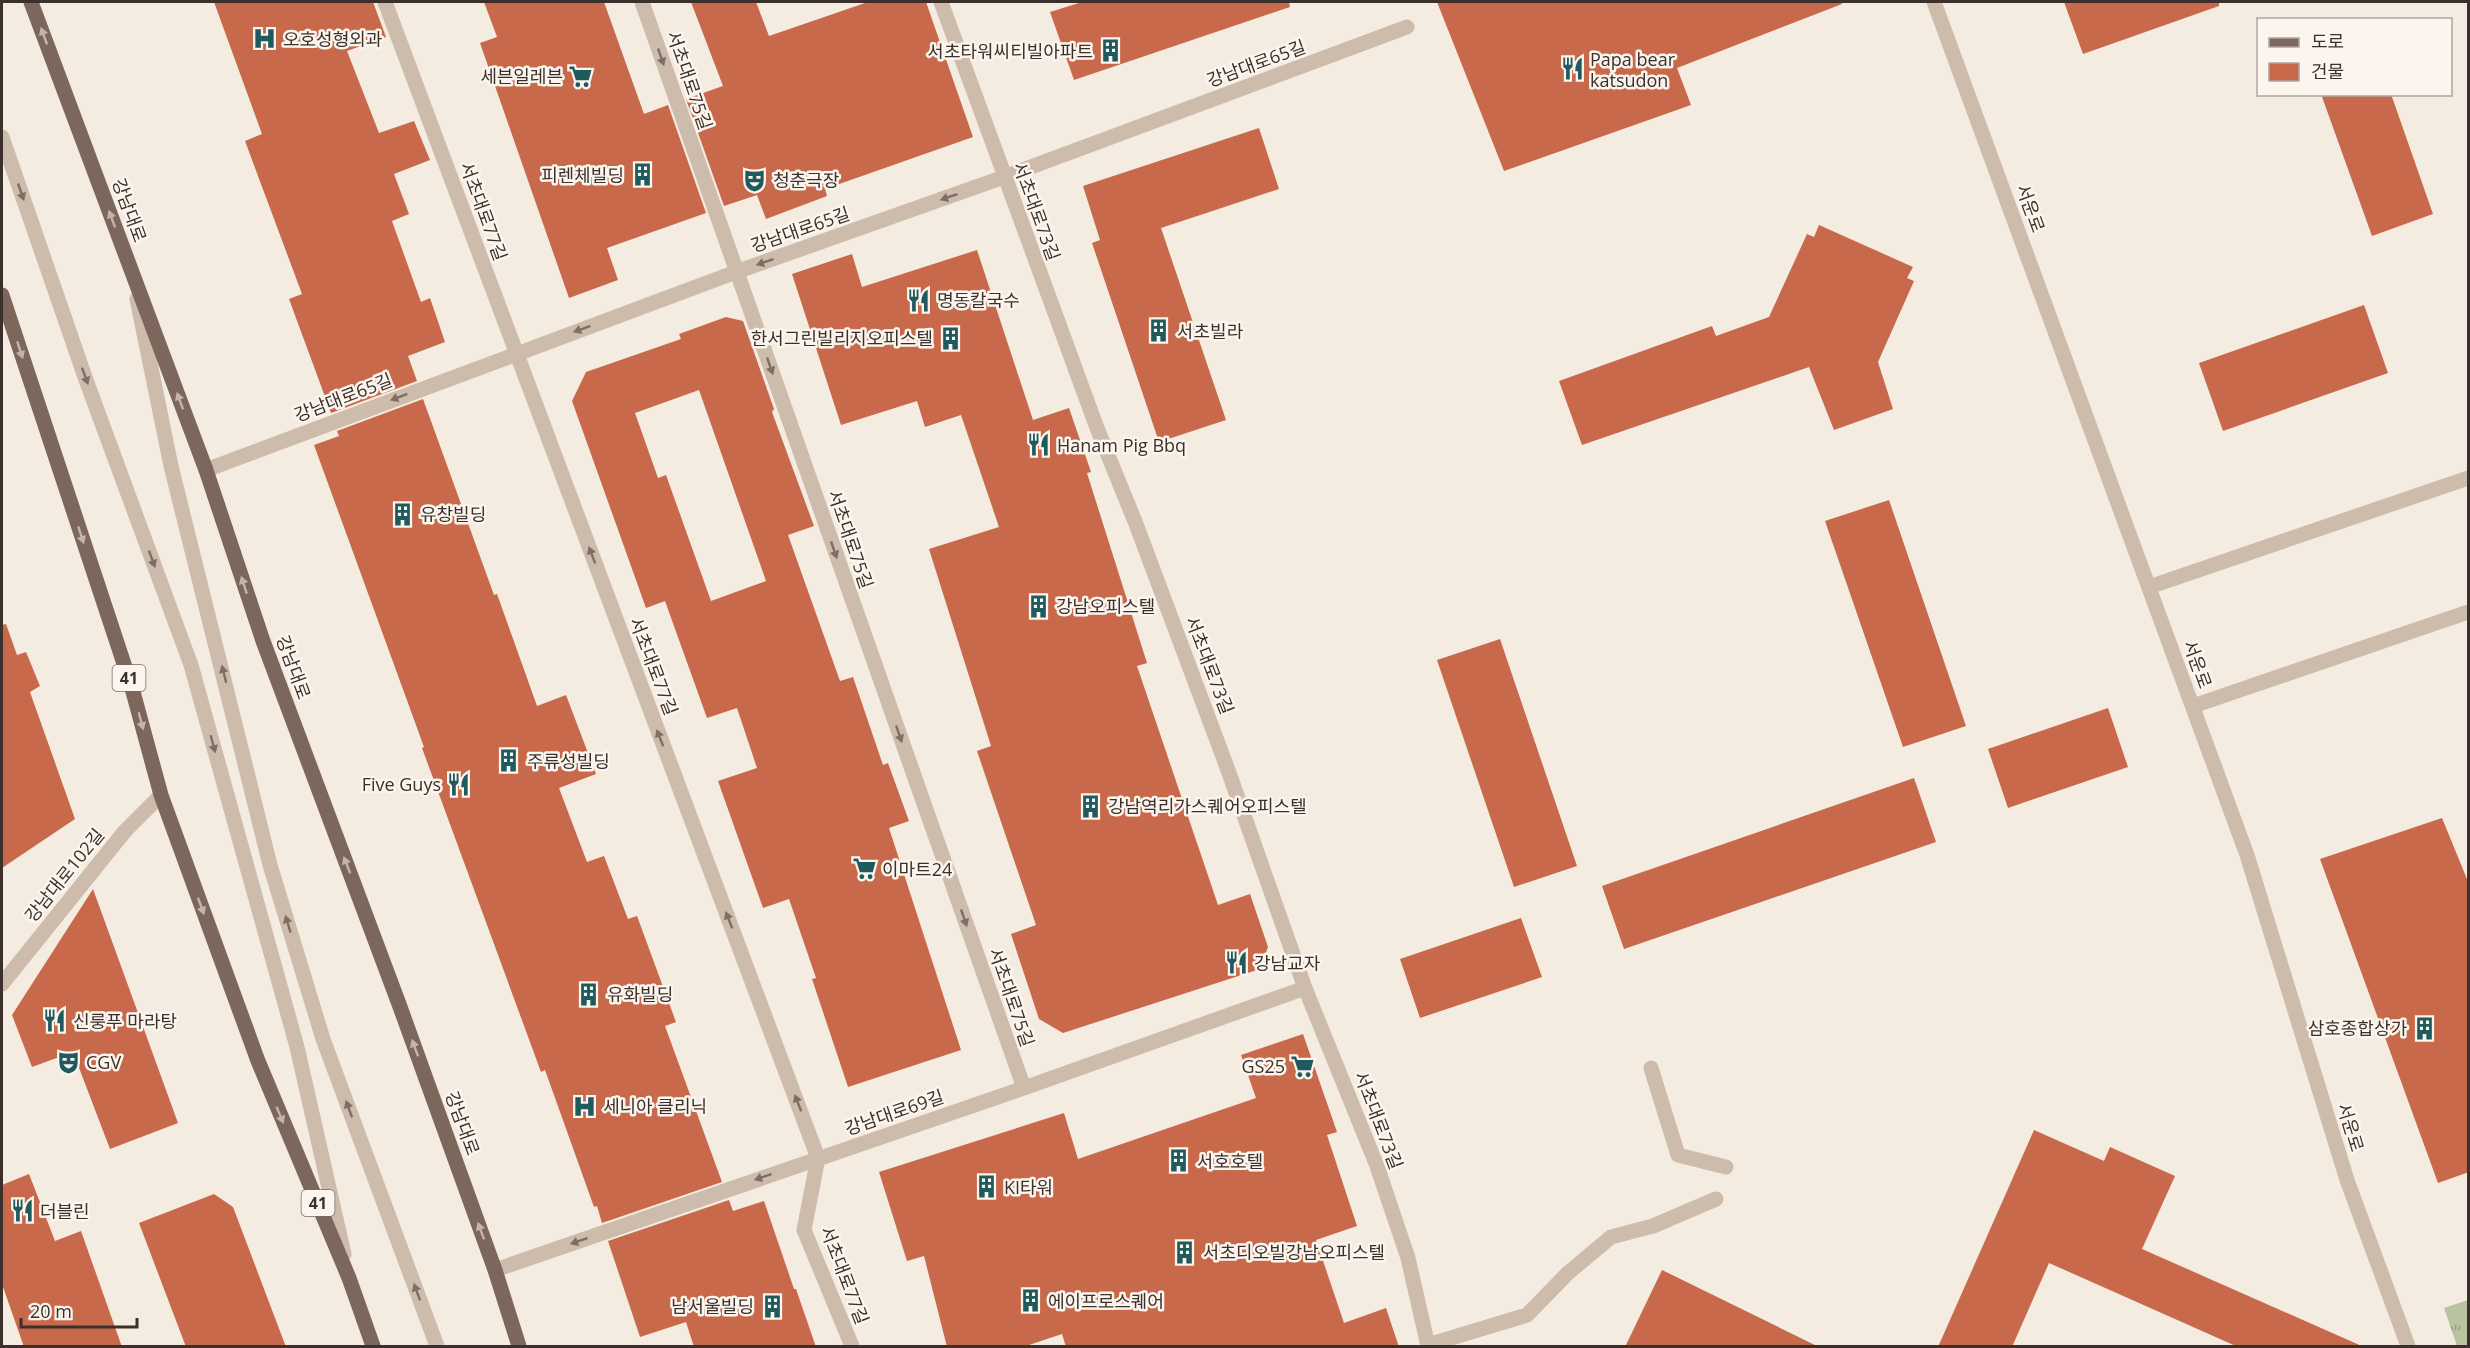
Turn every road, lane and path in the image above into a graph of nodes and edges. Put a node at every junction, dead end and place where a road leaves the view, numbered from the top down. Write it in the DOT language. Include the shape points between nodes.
graph roads {
  1 [pos="31,2"];
  2 [pos="385,2"];
  3 [pos="642,2"];
  4 [pos="941,2"];
  5 [pos="1934,2"];
  6 [pos="1407,27"];
  7 [pos="2,137"];
  8 [pos="1004,177"];
  9 [pos="132,271"];
  10 [pos="736,272"];
  11 [pos="2,295"];
  12 [pos="515,353"];
  13 [pos="206,470"];
  14 [pos="2469,478"];
  15 [pos="2149,587"];
  16 [pos="2469,612"];
  17 [pos="2193,706"];
  18 [pos="161,795"];
  19 [pos="2,984"];
  20 [pos="1305,987"];
  21 [pos="1651,1068"];
  22 [pos="1024,1088"];
  23 [pos="818,1158"];
  24 [pos="1726,1167"];
  25 [pos="1716,1199"];
  26 [pos="495,1270"];
  27 [pos="349,1278"];
  28 [pos="1428,1346"];
  29 [pos="373,1347"];
  30 [pos="437,1347"];
  31 [pos="519,1347"];
  32 [pos="852,1347"];
  33 [pos="2408,1347"];
  9 -- 1 [label="main road, 강남대로, one-way"];
  2 -- 12 [label="street, 서초대로77길"];
  3 -- 10 [label="street, 서초대로75길, one-way"];
  4 -- 8 [label="street, 서초대로73길"];
  5 -- 15 [label="street, 서운로"];
  6 -- 8 [label="street, 강남대로65길"];
  7 -- 27 [label="street, one-way" via="191,665 297,1047"];
  8 -- 10 [label="street, 강남대로65길, one-way"];
  8 -- 20 [label="street, 서초대로73길" via="1224,759"];
  13 -- 9 [label="main road, 강남대로, one-way"];
  30 -- 9 [label="street, one-way" via="323,1039 270,866 171,466"];
  10 -- 12 [label="street, 강남대로65길, one-way"];
  10 -- 22 [label="street, 서초대로75길, one-way"];
  11 -- 18 [label="main road, 41, one-way" via="132,688"];
  12 -- 13 [label="street, 강남대로65길, one-way"];
  23 -- 12 [label="street, 서초대로77길, one-way"];
  26 -- 13 [label="main road, 강남대로, one-way" via="263,641"];
  14 -- 15 [label="street"];
  15 -- 17 [label="street, 서운로"];
  16 -- 17 [label="street"];
  17 -- 33 [label="street, 서운로" via="2247,855 2347,1180"];
  18 -- 19 [label="street, 강남대로102길" via="124,831"];
  18 -- 27 [label="main road, 41, one-way" via="258,1061"];
  20 -- 22 [label="street, 강남대로69길"];
  20 -- 28 [label="street, 서초대로73길" via="1377,1166 1408,1258"];
  21 -- 24 [label="street" via="1678,1155"];
  22 -- 23 [label="street, 강남대로69길"];
  23 -- 26 [label="street, 강남대로69길, one-way"];
  23 -- 32 [label="street, 서초대로77길" via="804,1230"];
  25 -- 28 [label="street" via="1653,1226 1611,1237 1527,1315"];
  26 -- 31 [label="main road, 강남대로"];
  27 -- 29 [label="main road, 41"];
}
